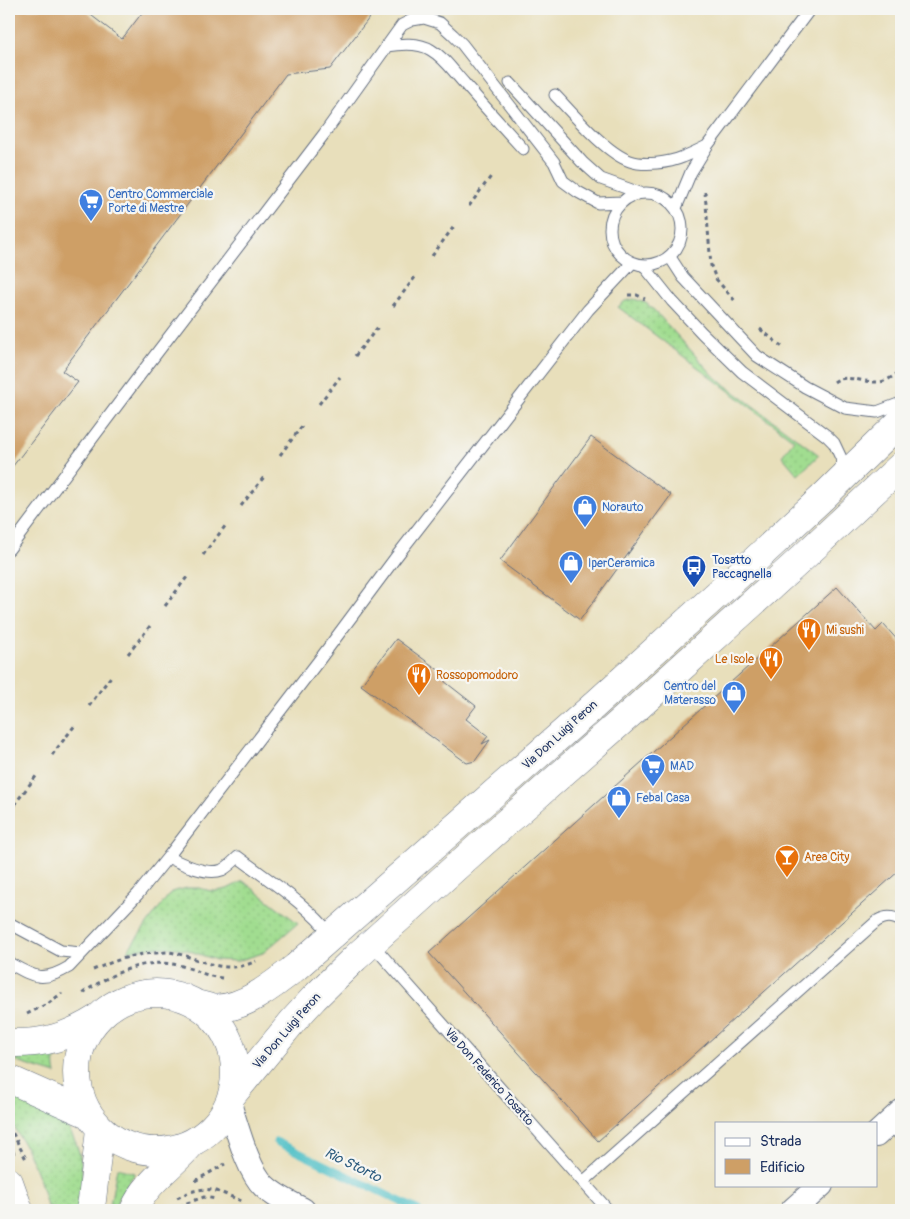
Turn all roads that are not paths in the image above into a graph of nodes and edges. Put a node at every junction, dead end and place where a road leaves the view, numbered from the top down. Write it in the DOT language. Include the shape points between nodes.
graph roads {
  1 [pos="810,9"];
  2 [pos="427,13"];
  3 [pos="386,46"];
  4 [pos="510,83"];
  5 [pos="555,95"];
  6 [pos="707,146"];
  7 [pos="523,149"];
  8 [pos="640,193"];
  9 [pos="622,202"];
  10 [pos="676,208"];
  11 [pos="670,257"];
  12 [pos="632,263"];
  13 [pos="644,266"];
  14 [pos="901,403"];
  15 [pos="901,421"];
  16 [pos="901,466"];
  17 [pos="839,480"];
  18 [pos="9,550"];
  19 [pos="168,857"];
  20 [pos="901,921"];
  21 [pos="9,923"];
  22 [pos="332,936"];
  23 [pos="371,943"];
  24 [pos="81,953"];
  25 [pos="9,963"];
  26 [pos="196,1004"];
  27 [pos="98,1018"];
  28 [pos="9,1043"];
  29 [pos="9,1079"];
  30 [pos="231,1099"];
  31 [pos="94,1121"];
  32 [pos="192,1144"];
  33 [pos="9,1182"];
  34 [pos="583,1182"];
  35 [pos="820,1186"];
  36 [pos="19,1210"];
  37 [pos="90,1210"];
  38 [pos="134,1210"];
  39 [pos="303,1210"];
  40 [pos="608,1210"];
  41 [pos="793,1210"];
  1 -- 6 [label="lane"];
  2 -- 3 [label="lane" via="402,25"];
  2 -- 9 [label="lane" via="462,44 554,162 563,181 598,203"];
  3 -- 7 [label="lane" via="413,44 430,49 448,63"];
  3 -- 18 [label="lane" via="324,134"];
  4 -- 8 [label="lane" via="601,179"];
  5 -- 6 [label="lane" via="610,150 630,161 649,164 676,160"];
  6 -- 10 [label="lane" via="691,172"];
  8 -- 9 [label="lane"];
  8 -- 10 [label="lane" via="660,196"];
  9 -- 12 [label="lane" via="612,217 610,235 614,246"];
  10 -- 11 [label="lane" via="681,218 682,239"];
  11 -- 13 [label="lane"];
  11 -- 14 [label="lane" via="683,277 757,356 805,387 845,408 877,412"];
  12 -- 13 [label="lane"];
  12 -- 19 [label="lane" via="588,310"];
  13 -- 17 [label="lane" via="696,326 742,372 834,443 842,460"];
  15 -- 17 [label="street, Via Don Luigi Peron"];
  16 -- 23 [label="street, Via Don Luigi Peron" via="647,698"];
  17 -- 22 [label="street, Via Don Luigi Peron" via="596,704"];
  19 -- 22 [label="lane" via="186,866 208,871 223,869 238,857 306,908"];
  19 -- 24 [label="lane" via="138,894"];
  20 -- 34 [label="lane" via="890,917 877,922"];
  21 -- 24 [label="lane" via="61,951"];
  22 -- 26 [label="street, Via Don Luigi Peron" via="276,983 241,1003 225,1008"];
  23 -- 30 [label="street, Via Don Luigi Peron" via="298,1015"];
  23 -- 34 [label="lane, Via Don Federico Tosatto"];
  24 -- 25 [label="lane" via="69,967 49,977 35,976"];
  26 -- 27 [label="street" via="180,996 144,994 127,998"];
  26 -- 30 [label="street" via="218,1023 227,1036 235,1065"];
  27 -- 28 [label="street" via="65,1035 38,1042"];
  27 -- 31 [label="street" via="86,1035 76,1074 80,1094"];
  29 -- 31 [label="street"];
  30 -- 32 [label="street" via="214,1127"];
  30 -- 39 [label="street" via="245,1152 262,1184"];
  31 -- 32 [label="street" via="116,1141 134,1148 153,1152"];
  31 -- 37 [label="street"];
  32 -- 38 [label="street" via="154,1181"];
  33 -- 36 [label="street"];
  34 -- 40 [label="lane, Via Don Federico Tosatto"];
  35 -- 41 [label="street"];
}
